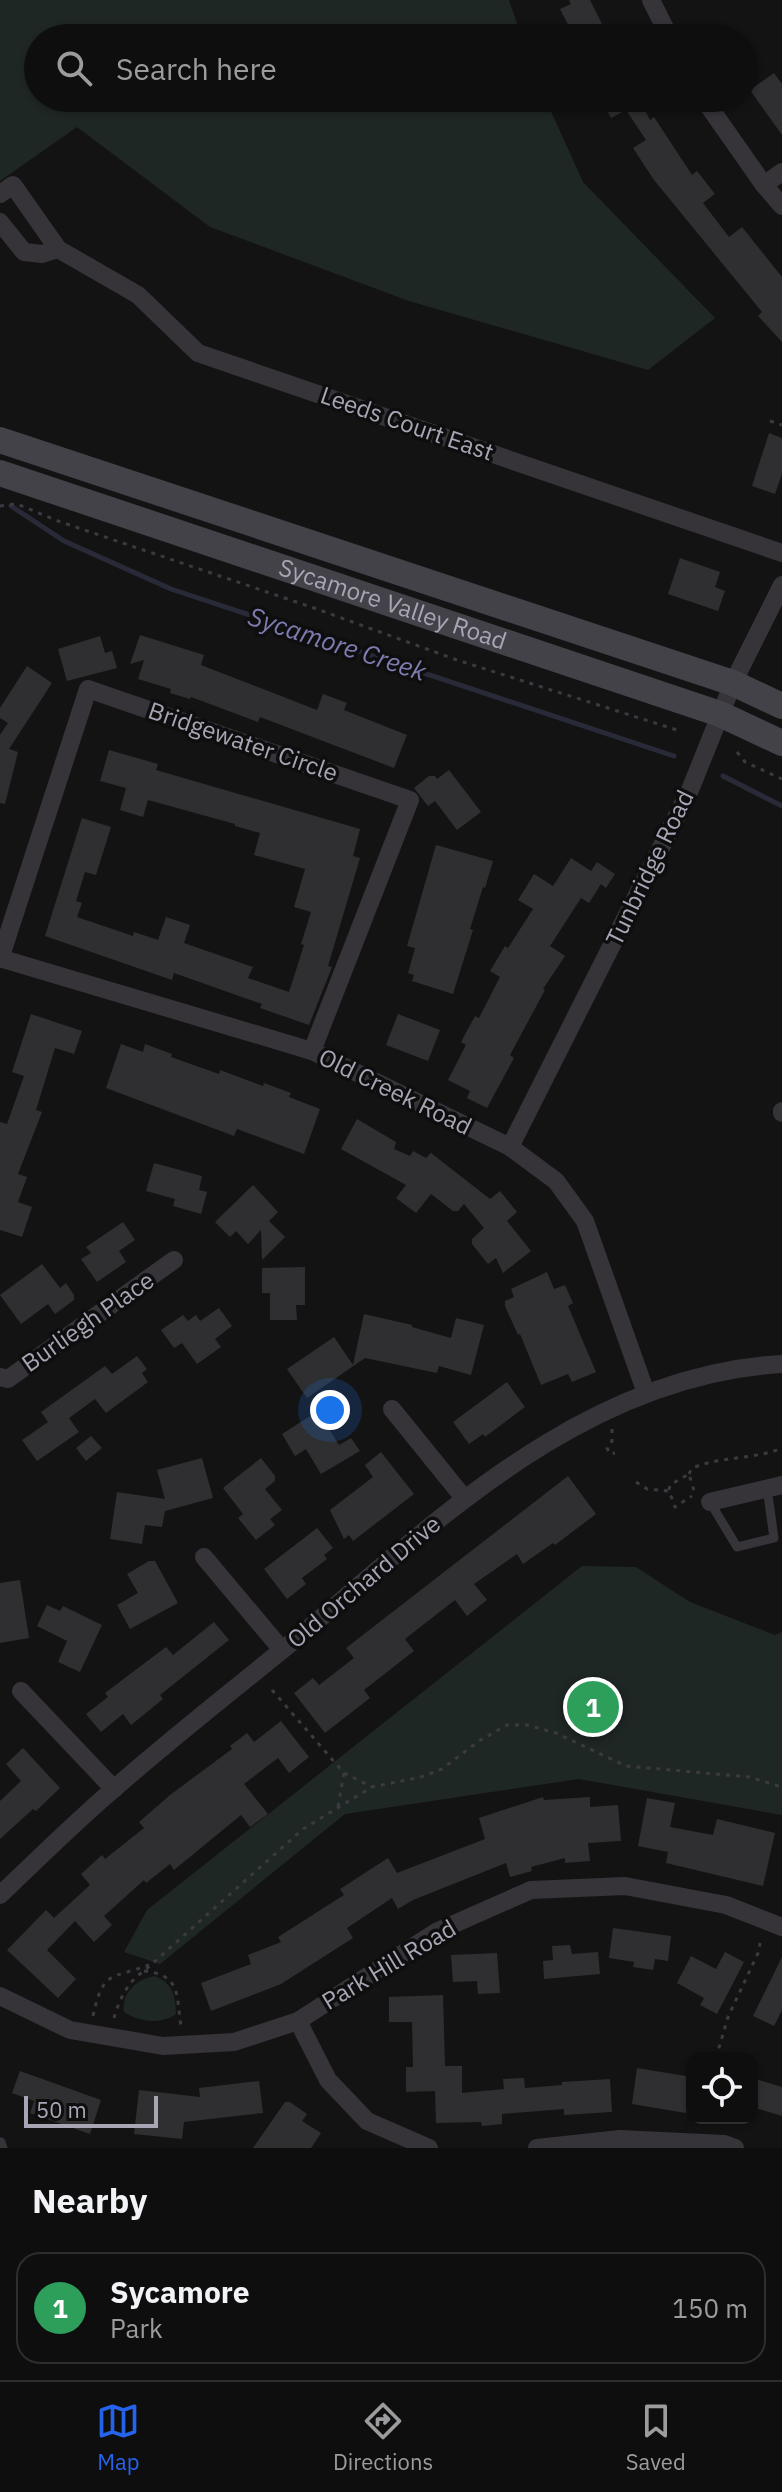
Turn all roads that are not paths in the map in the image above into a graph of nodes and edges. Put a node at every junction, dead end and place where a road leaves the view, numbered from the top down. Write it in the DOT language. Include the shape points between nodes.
graph roads {
  1 [pos="651,0"];
  2 [pos="663,24"];
  3 [pos="713,112"];
  4 [pos="782,172"];
  5 [pos="764,185"];
  6 [pos="0,194"];
  7 [pos="782,206"];
  8 [pos="0,222"];
  9 [pos="58,249"];
  10 [pos="0,440"];
  11 [pos="0,473"];
  12 [pos="782,553"];
  13 [pos="782,585"];
  14 [pos="733,683"];
  15 [pos="782,706"];
  16 [pos="720,714"];
  17 [pos="782,743"];
  18 [pos="0,958"];
  19 [pos="312,1051"];
  20 [pos="510,1147"];
  21 [pos="174,1260"];
  22 [pos="782,1364"];
  23 [pos="0,1377"];
  24 [pos="646,1393"];
  25 [pos="392,1409"];
  26 [pos="775,1487"];
  27 [pos="464,1498"];
  28 [pos="702,1498"];
  29 [pos="204,1557"];
  30 [pos="282,1650"];
  31 [pos="21,1691"];
  32 [pos="114,1789"];
  33 [pos="0,1895"];
  34 [pos="782,1927"];
  35 [pos="0,1996"];
  36 [pos="298,2021"];
  37 [pos="429,2148"];
  38 [pos="537,2148"];
  39 [pos="735,2148"];
  1 -- 2 [label="street"];
  3 -- 5 [label="street"];
  4 -- 5 [label="street"];
  5 -- 7 [label="street"];
  6 -- 9 [label="street, Leeds Court East" via="13,185"];
  8 -- 9 [label="street, Leeds Court East" via="24,252"];
  9 -- 12 [label="street, Leeds Court East" via="138,295 198,353"];
  10 -- 14 [label="main road, Sycamore Valley Road"];
  11 -- 16 [label="main road, Sycamore Valley Road"];
  13 -- 14 [label="street, Tunbridge Road"];
  14 -- 15 [label="main road, Sycamore Valley Road"];
  14 -- 16 [label="street, Tunbridge Road"];
  16 -- 17 [label="main road, Sycamore Valley Road"];
  16 -- 20 [label="street, Tunbridge Road" via="690,790"];
  18 -- 19 [label="street, Old Creek Road"];
  18 -- 19 [label="street, Bridgewater Circle" via="88,689 410,800"];
  19 -- 20 [label="street, Old Creek Road"];
  20 -- 24 [label="street, Old Creek Road" via="556,1181 585,1221"];
  21 -- 23 [label="street, Burliegh Place" via="8,1379"];
  22 -- 24 [label="street, Old Orchard Drive" via="712,1374"];
  24 -- 27 [label="street, Old Orchard Drive" via="542,1444"];
  25 -- 27 [label="street"];
  26 -- 28 [label="street"];
  26 -- 28 [label="lane" via="774,1538 737,1547"];
  27 -- 30 [label="street, Old Orchard Drive"];
  29 -- 30 [label="street"];
  30 -- 32 [label="street, Old Orchard Drive"];
  31 -- 32 [label="street"];
  32 -- 33 [label="street, Old Orchard Drive"];
  34 -- 36 [label="street, Park Hill Road" via="726,1905 625,1886 531,1890 436,1932"];
  35 -- 36 [label="street, Park Hill Road" via="70,2030 163,2046 234,2042"];
  36 -- 37 [label="street" via="328,2080 367,2121"];
  38 -- 39 [label="street" via="620,2139"];
}
